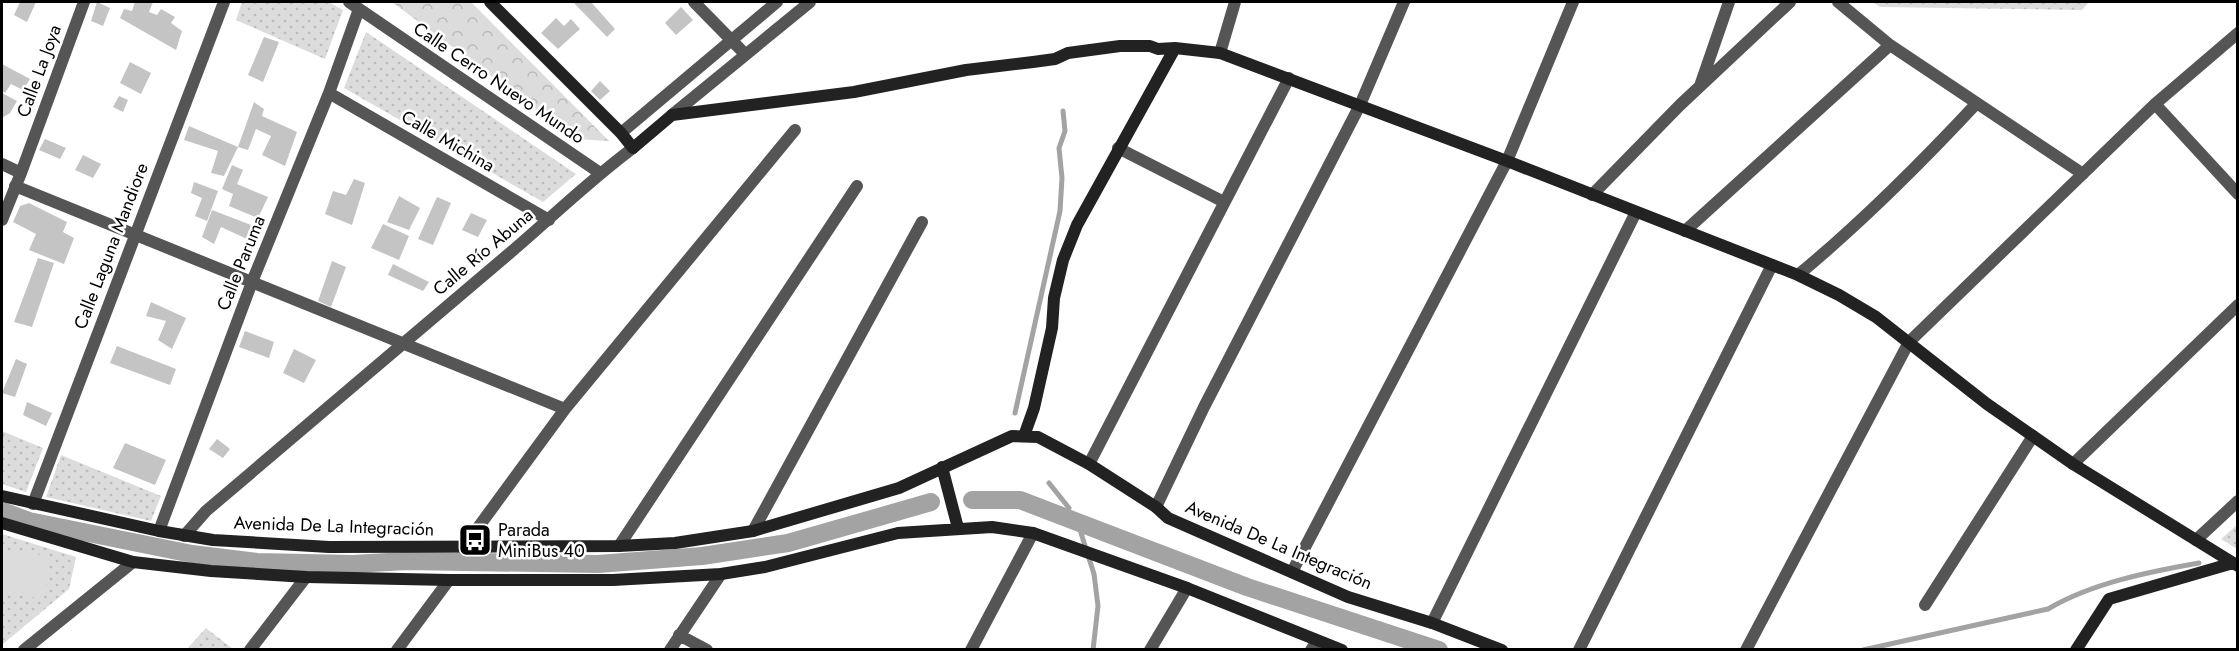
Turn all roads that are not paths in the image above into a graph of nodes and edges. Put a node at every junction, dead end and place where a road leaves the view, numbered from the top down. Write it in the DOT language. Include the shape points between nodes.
graph roads {
  1 [pos="84,2"];
  2 [pos="224,2"];
  3 [pos="490,2"];
  4 [pos="694,2"];
  5 [pos="777,2"];
  6 [pos="810,2"];
  7 [pos="1235,2"];
  8 [pos="1404,2"];
  9 [pos="1573,2"];
  10 [pos="1729,2"];
  11 [pos="1790,2"];
  12 [pos="1838,2"];
  13 [pos="354,5"];
  14 [pos="2238,33"];
  15 [pos="731,40"];
  16 [pos="1890,45"];
  17 [pos="1175,48"];
  18 [pos="1220,53"];
  19 [pos="745,54"];
  20 [pos="1289,78"];
  21 [pos="1700,87"];
  22 [pos="329,93"];
  23 [pos="1976,104"];
  24 [pos="2155,104"];
  25 [pos="1360,105"];
  26 [pos="672,115"];
  27 [pos="795,130"];
  28 [pos="621,133"];
  29 [pos="633,148"];
  30 [pos="1118,148"];
  31 [pos="1507,160"];
  32 [pos="2,164"];
  33 [pos="21,173"];
  34 [pos="600,173"];
  35 [pos="2083,174"];
  36 [pos="15,186"];
  37 [pos="857,186"];
  38 [pos="2238,194"];
  39 [pos="1592,195"];
  40 [pos="1224,202"];
  41 [pos="1636,212"];
  42 [pos="2,220"];
  43 [pos="549,220"];
  44 [pos="922,222"];
  45 [pos="1685,231"];
  46 [pos="134,234"];
  47 [pos="1772,265"];
  48 [pos="1798,275"];
  49 [pos="252,282"];
  50 [pos="2238,305"];
  51 [pos="1909,342"];
  52 [pos="401,343"];
  53 [pos="565,409"];
  54 [pos="1024,436"];
  55 [pos="2033,436"];
  56 [pos="1089,464"];
  57 [pos="2073,464"];
  58 [pos="942,467"];
  59 [pos="2,496"];
  60 [pos="2238,501"];
  61 [pos="33,504"];
  62 [pos="1156,507"];
  63 [pos="2,523"];
  64 [pos="958,528"];
  65 [pos="159,531"];
  66 [pos="753,531"];
  67 [pos="1033,533"];
  68 [pos="184,536"];
  69 [pos="2196,540"];
  70 [pos="619,546"];
  71 [pos="463,548"];
  72 [pos="133,562"];
  73 [pos="2235,565"];
  74 [pos="1292,572"];
  75 [pos="722,574"];
  76 [pos="306,577"];
  77 [pos="448,580"];
  78 [pos="1187,588"];
  79 [pos="1925,605"];
  80 [pos="1432,623"];
  81 [pos="680,635"];
  82 [pos="1314,645"];
  83 [pos="24,650"];
  84 [pos="250,650"];
  85 [pos="397,650"];
  86 [pos="670,650"];
  87 [pos="707,650"];
  88 [pos="971,650"];
  89 [pos="1150,650"];
  90 [pos="1342,650"];
  91 [pos="1502,650"];
  92 [pos="1579,650"];
  93 [pos="1746,650"];
  94 [pos="2076,650"];
  1 -- 33 [label="street, Calle La Joya"];
  2 -- 46 [label="street, Calle Laguna Mandiore"];
  3 -- 28 [label="main road"];
  4 -- 15 [label="street"];
  5 -- 15 [label="street"];
  6 -- 19 [label="street, Calle Río Abuna"];
  7 -- 18 [label="street"];
  8 -- 25 [label="street"];
  9 -- 31 [label="street"];
  10 -- 21 [label="street"];
  11 -- 21 [label="street"];
  12 -- 16 [label="street"];
  13 -- 22 [label="street, Calle Paruma"];
  13 -- 34 [label="street, Calle Cerro Nuevo Mundo"];
  14 -- 24 [label="street"];
  15 -- 19 [label="street"];
  15 -- 28 [label="street"];
  16 -- 23 [label="street"];
  16 -- 45 [label="street"];
  17 -- 18 [label="main road"];
  17 -- 26 [label="main road" via="1120,46 854,92"];
  17 -- 30 [label="main road"];
  18 -- 20 [label="main road"];
  19 -- 26 [label="street, Calle Río Abuna"];
  20 -- 25 [label="main road"];
  20 -- 40 [label="street"];
  21 -- 39 [label="street"];
  22 -- 43 [label="street, Calle Michina"];
  22 -- 49 [label="street, Calle Paruma"];
  23 -- 35 [label="street"];
  23 -- 48 [label="street" via="1839,242"];
  24 -- 35 [label="street"];
  24 -- 38 [label="street"];
  25 -- 31 [label="main road"];
  25 -- 62 [label="street"];
  26 -- 29 [label="main road, Calle Río Abuna"];
  27 -- 53 [label="street"];
  28 -- 29 [label="main road"];
  29 -- 34 [label="street, Calle Río Abuna"];
  30 -- 40 [label="street"];
  30 -- 54 [label="main road" via="1063,260 1052,328"];
  31 -- 39 [label="main road"];
  31 -- 74 [label="street"];
  32 -- 33 [label="street"];
  33 -- 36 [label="street, Calle La Joya"];
  34 -- 43 [label="street, Calle Río Abuna"];
  35 -- 51 [label="street"];
  36 -- 42 [label="street, Calle La Joya"];
  36 -- 46 [label="street"];
  37 -- 70 [label="street"];
  39 -- 41 [label="main road"];
  40 -- 56 [label="street"];
  41 -- 45 [label="main road"];
  41 -- 80 [label="street"];
  43 -- 52 [label="street, Calle Río Abuna"];
  44 -- 66 [label="street"];
  45 -- 47 [label="main road"];
  46 -- 49 [label="street"];
  46 -- 61 [label="street, Calle Laguna Mandiore"];
  47 -- 48 [label="main road"];
  47 -- 92 [label="street"];
  48 -- 51 [label="main road" via="1848,300"];
  49 -- 52 [label="street"];
  49 -- 65 [label="street, Calle Paruma"];
  50 -- 57 [label="street"];
  51 -- 55 [label="main road"];
  51 -- 93 [label="street"];
  52 -- 53 [label="street"];
  52 -- 68 [label="street, Calle Río Abuna" via="206,512"];
  53 -- 71 [label="street"];
  54 -- 56 [label="main road, Avenida De La Integración" via="1038,436"];
  54 -- 58 [label="main road, Avenida De La Integración" via="999,440"];
  55 -- 57 [label="main road"];
  55 -- 79 [label="street"];
  56 -- 62 [label="main road, Avenida De La Integración"];
  57 -- 69 [label="main road"];
  58 -- 64 [label="main road"];
  58 -- 66 [label="main road, Avenida De La Integración" via="899,488"];
  59 -- 61 [label="main road, Avenida De La Integración"];
  60 -- 69 [label="street"];
  61 -- 65 [label="main road, Avenida De La Integración"];
  62 -- 74 [label="main road, Avenida De La Integración" via="1168,518"];
  63 -- 72 [label="main road"];
  64 -- 67 [label="main road" via="992,527"];
  64 -- 75 [label="main road" via="898,533"];
  65 -- 68 [label="main road, Avenida De La Integración"];
  66 -- 70 [label="main road, Avenida De La Integración" via="675,543"];
  67 -- 78 [label="main road"];
  67 -- 88 [label="street"];
  68 -- 71 [label="main road, Avenida De La Integración" via="329,547"];
  69 -- 73 [label="main road"];
  70 -- 71 [label="main road, Avenida De La Integración"];
  72 -- 76 [label="main road"];
  72 -- 83 [label="street"];
  73 -- 94 [label="main road" via="2109,599"];
  74 -- 80 [label="main road, Avenida De La Integración" via="1348,597"];
  75 -- 77 [label="main road" via="614,580"];
  75 -- 81 [label="street"];
  76 -- 77 [label="main road"];
  76 -- 84 [label="street"];
  77 -- 85 [label="street"];
  78 -- 82 [label="main road"];
  78 -- 89 [label="street"];
  80 -- 91 [label="main road, Avenida De La Integración"];
  81 -- 86 [label="street"];
  81 -- 87 [label="street"];
  82 -- 90 [label="main road"];
}
